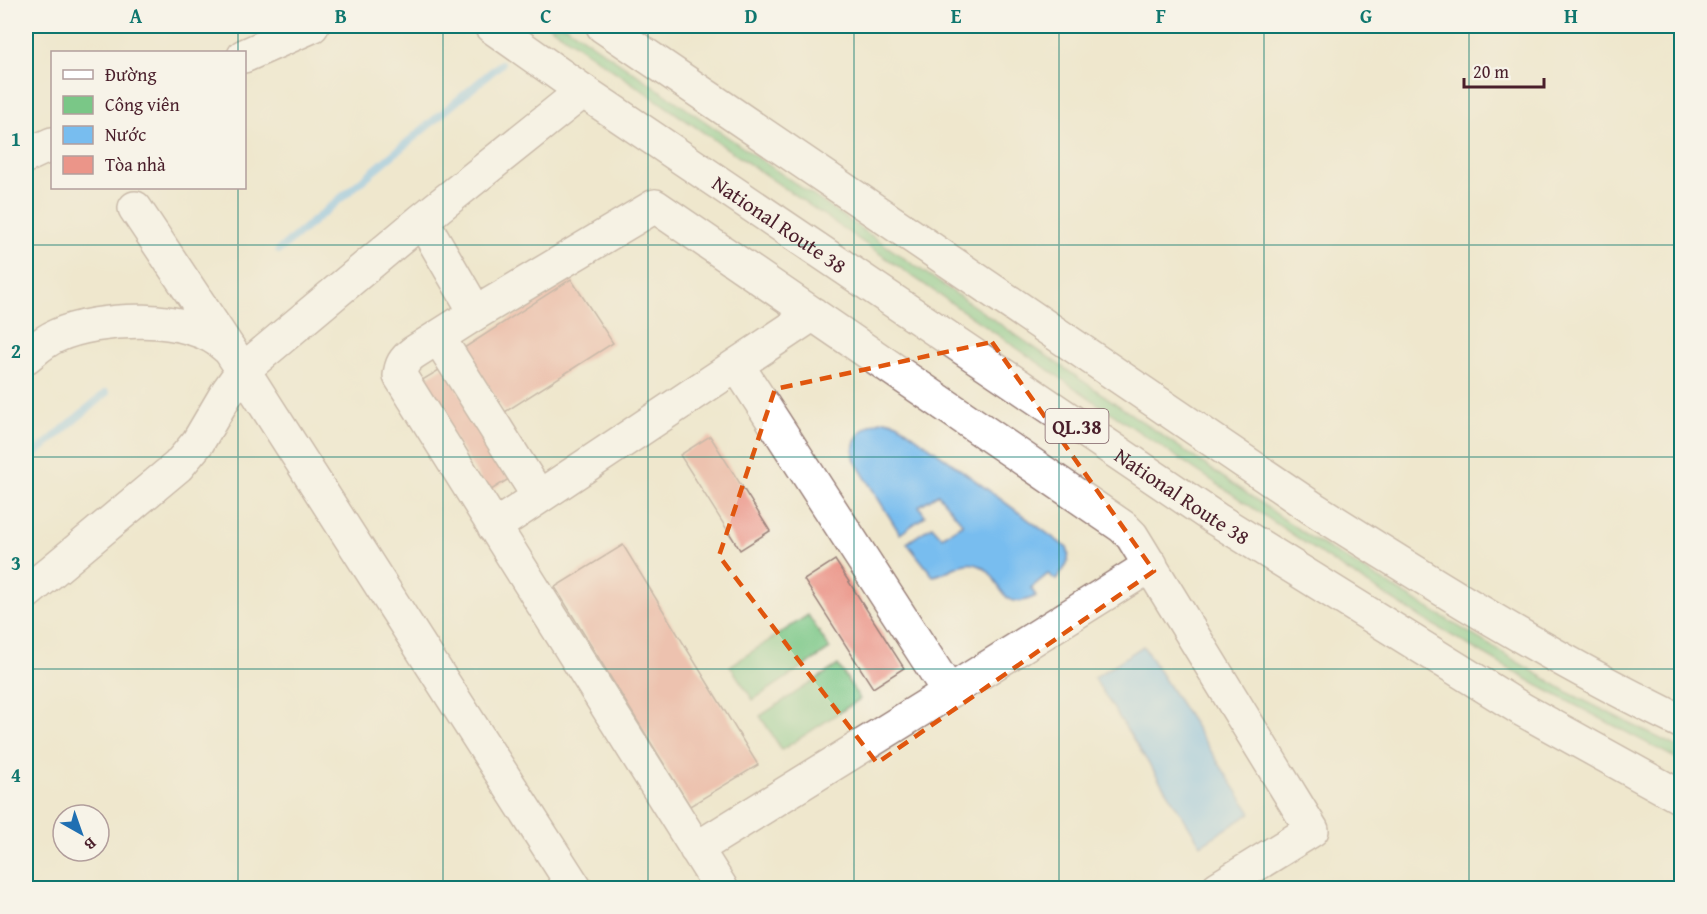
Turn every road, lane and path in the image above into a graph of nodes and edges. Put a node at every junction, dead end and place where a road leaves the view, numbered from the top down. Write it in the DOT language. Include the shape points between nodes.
graph roads {
  1 [pos="312,26"];
  2 [pos="491,26"];
  3 [pos="603,26"];
  4 [pos="246,55"];
  5 [pos="583,91"];
  6 [pos="51,144"];
  7 [pos="26,156"];
  8 [pos="135,208"];
  9 [pos="422,220"];
  10 [pos="476,313"];
  11 [pos="813,314"];
  12 [pos="438,337"];
  13 [pos="26,357"];
  14 [pos="737,365"];
  15 [pos="243,370"];
  16 [pos="539,496"];
  17 [pos="494,526"];
  18 [pos="1151,565"];
  19 [pos="26,593"];
  20 [pos="949,692"];
  21 [pos="1682,722"];
  22 [pos="1682,798"];
  23 [pos="696,849"];
  24 [pos="575,888"];
  25 [pos="721,888"];
  26 [pos="1218,888"];
  1 -- 4 [label="main road"];
  2 -- 5 [label="main road, National Route 38 / QL.38"];
  3 -- 21 [label="main road" via="1314,509 1534,644"];
  5 -- 9 [label="main road"];
  5 -- 22 [label="main road, National Route 38 / QL.38" via="1216,519 1523,710"];
  6 -- 7 [label="main road"];
  8 -- 15 [label="main road"];
  9 -- 10 [label="main road"];
  9 -- 15 [label="main road"];
  10 -- 11 [label="main road" via="655,206"];
  10 -- 12 [label="main road"];
  11 -- 14 [label="main road"];
  11 -- 18 [label="main road" via="1124,527"];
  12 -- 16 [label="main road"];
  12 -- 17 [label="main road" via="404,360 400,376"];
  13 -- 15 [label="main road" via="56,336 71,331 102,324 157,322 212,336 224,344"];
  14 -- 16 [label="main road"];
  14 -- 20 [label="main road"];
  15 -- 19 [label="main road" via="198,442 178,466"];
  15 -- 24 [label="main road"];
  16 -- 17 [label="main road"];
  17 -- 23 [label="main road"];
  18 -- 20 [label="main road"];
  18 -- 26 [label="main road" via="1312,830"];
  20 -- 23 [label="main road"];
  23 -- 25 [label="main road"];
}
